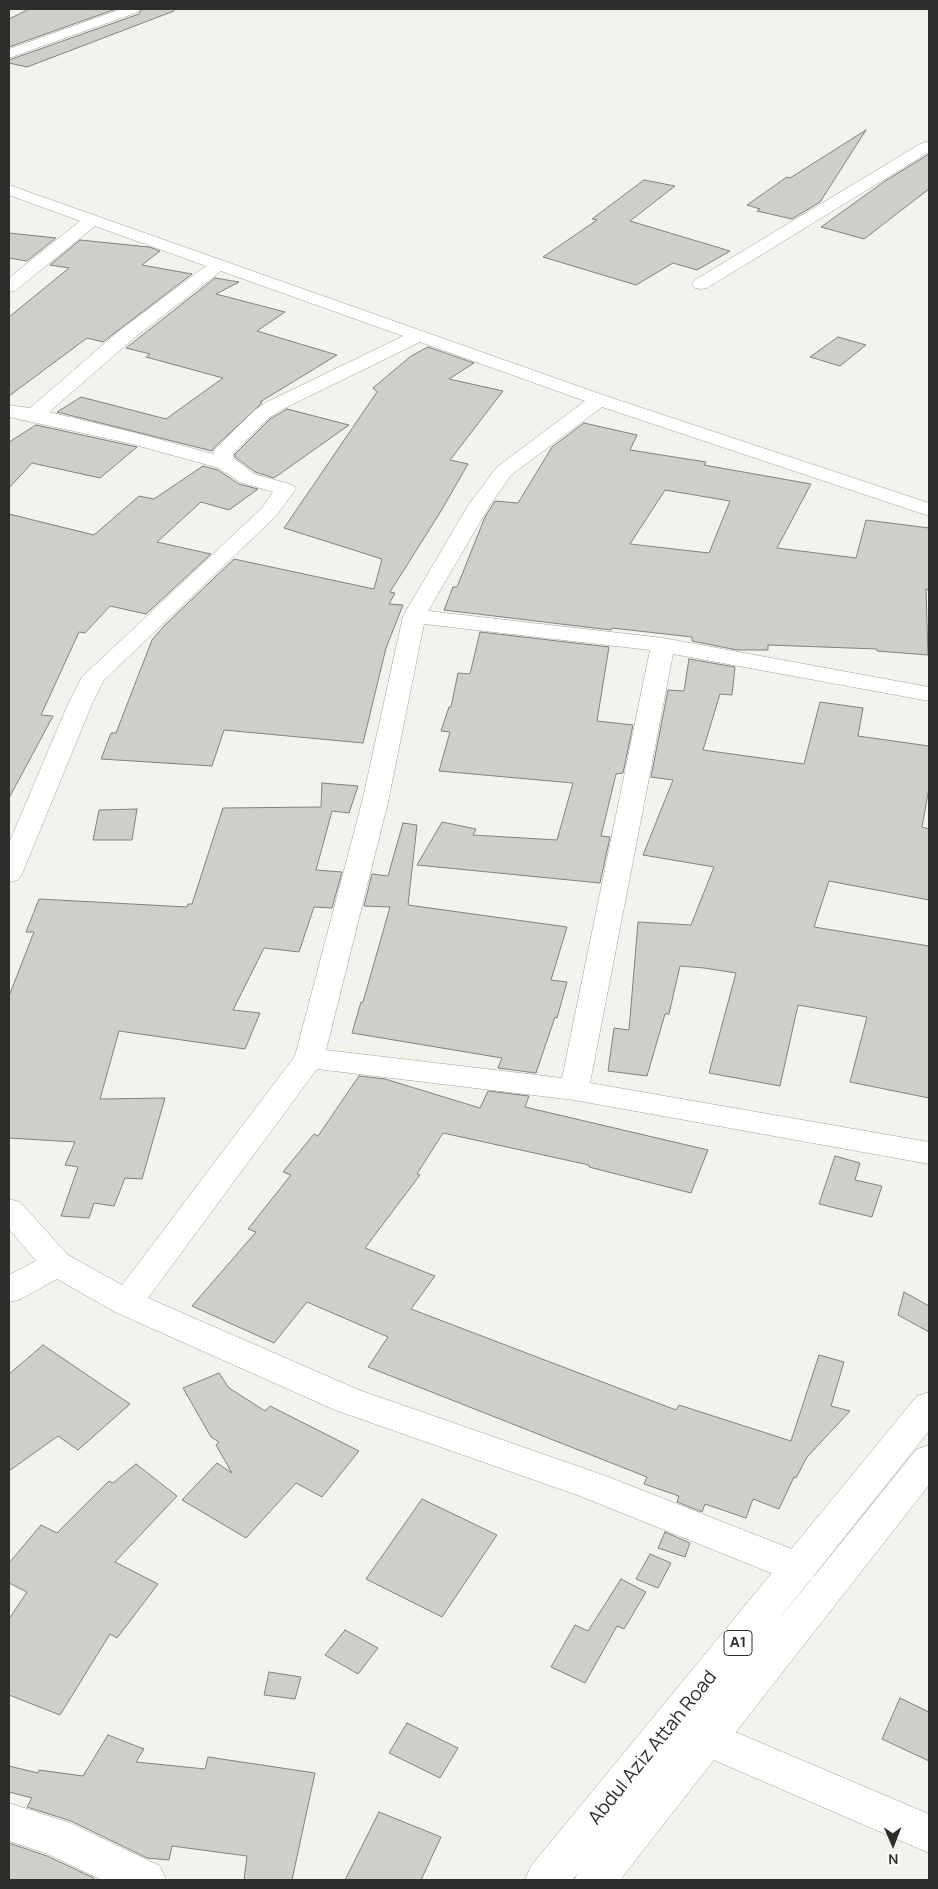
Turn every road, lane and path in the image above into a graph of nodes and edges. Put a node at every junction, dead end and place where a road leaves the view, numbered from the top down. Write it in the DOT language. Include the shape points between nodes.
graph roads {
  1 [pos="133,9"];
  2 [pos="9,54"];
  3 [pos="926,148"];
  4 [pos="9,190"];
  5 [pos="92,220"];
  6 [pos="218,265"];
  7 [pos="701,284"];
  8 [pos="9,287"];
  9 [pos="418,336"];
  10 [pos="599,400"];
  11 [pos="9,411"];
  12 [pos="34,415"];
  13 [pos="226,464"];
  14 [pos="929,510"];
  15 [pos="414,616"];
  16 [pos="663,645"];
  17 [pos="929,694"];
  18 [pos="9,874"];
  19 [pos="309,1058"];
  20 [pos="574,1090"];
  21 [pos="929,1153"];
  22 [pos="9,1210"];
  23 [pos="56,1264"];
  24 [pos="9,1290"];
  25 [pos="127,1303"];
  26 [pos="929,1406"];
  27 [pos="929,1458"];
  28 [pos="799,1568"];
  29 [pos="707,1738"];
  30 [pos="9,1822"];
  31 [pos="929,1834"];
  32 [pos="145,1880"];
  33 [pos="546,1880"];
  34 [pos="595,1880"];
  1 -- 2 [label="main road"];
  3 -- 7 [label="main road"];
  4 -- 5 [label="main road"];
  5 -- 6 [label="main road"];
  5 -- 8 [label="main road"];
  6 -- 9 [label="main road"];
  6 -- 12 [label="main road" via="127,334"];
  9 -- 10 [label="main road"];
  9 -- 13 [label="main road" via="272,406 223,452"];
  10 -- 14 [label="main road"];
  10 -- 15 [label="main road" via="504,471 480,504"];
  11 -- 12 [label="main road"];
  12 -- 13 [label="main road"];
  13 -- 18 [label="main road" via="247,478 286,489 269,512 94,677"];
  15 -- 16 [label="main road"];
  15 -- 19 [label="main road" via="375,802"];
  16 -- 17 [label="main road"];
  16 -- 20 [label="main road"];
  19 -- 20 [label="main road"];
  19 -- 25 [label="main road"];
  20 -- 21 [label="main road"];
  22 -- 23 [label="main road"];
  23 -- 24 [label="main road"];
  23 -- 25 [label="main road"];
  25 -- 28 [label="main road" via="347,1400 593,1486"];
  26 -- 28 [label="main road, Abdul Aziz Attah Road / A1"];
  27 -- 29 [label="main road, Abdul Aziz Attah Road / A1"];
  28 -- 33 [label="main road, Abdul Aziz Attah Road / A1"];
  29 -- 31 [label="main road"];
  29 -- 34 [label="main road, Abdul Aziz Attah Road / A1"];
  30 -- 32 [label="main road" via="56,1837"];
}
